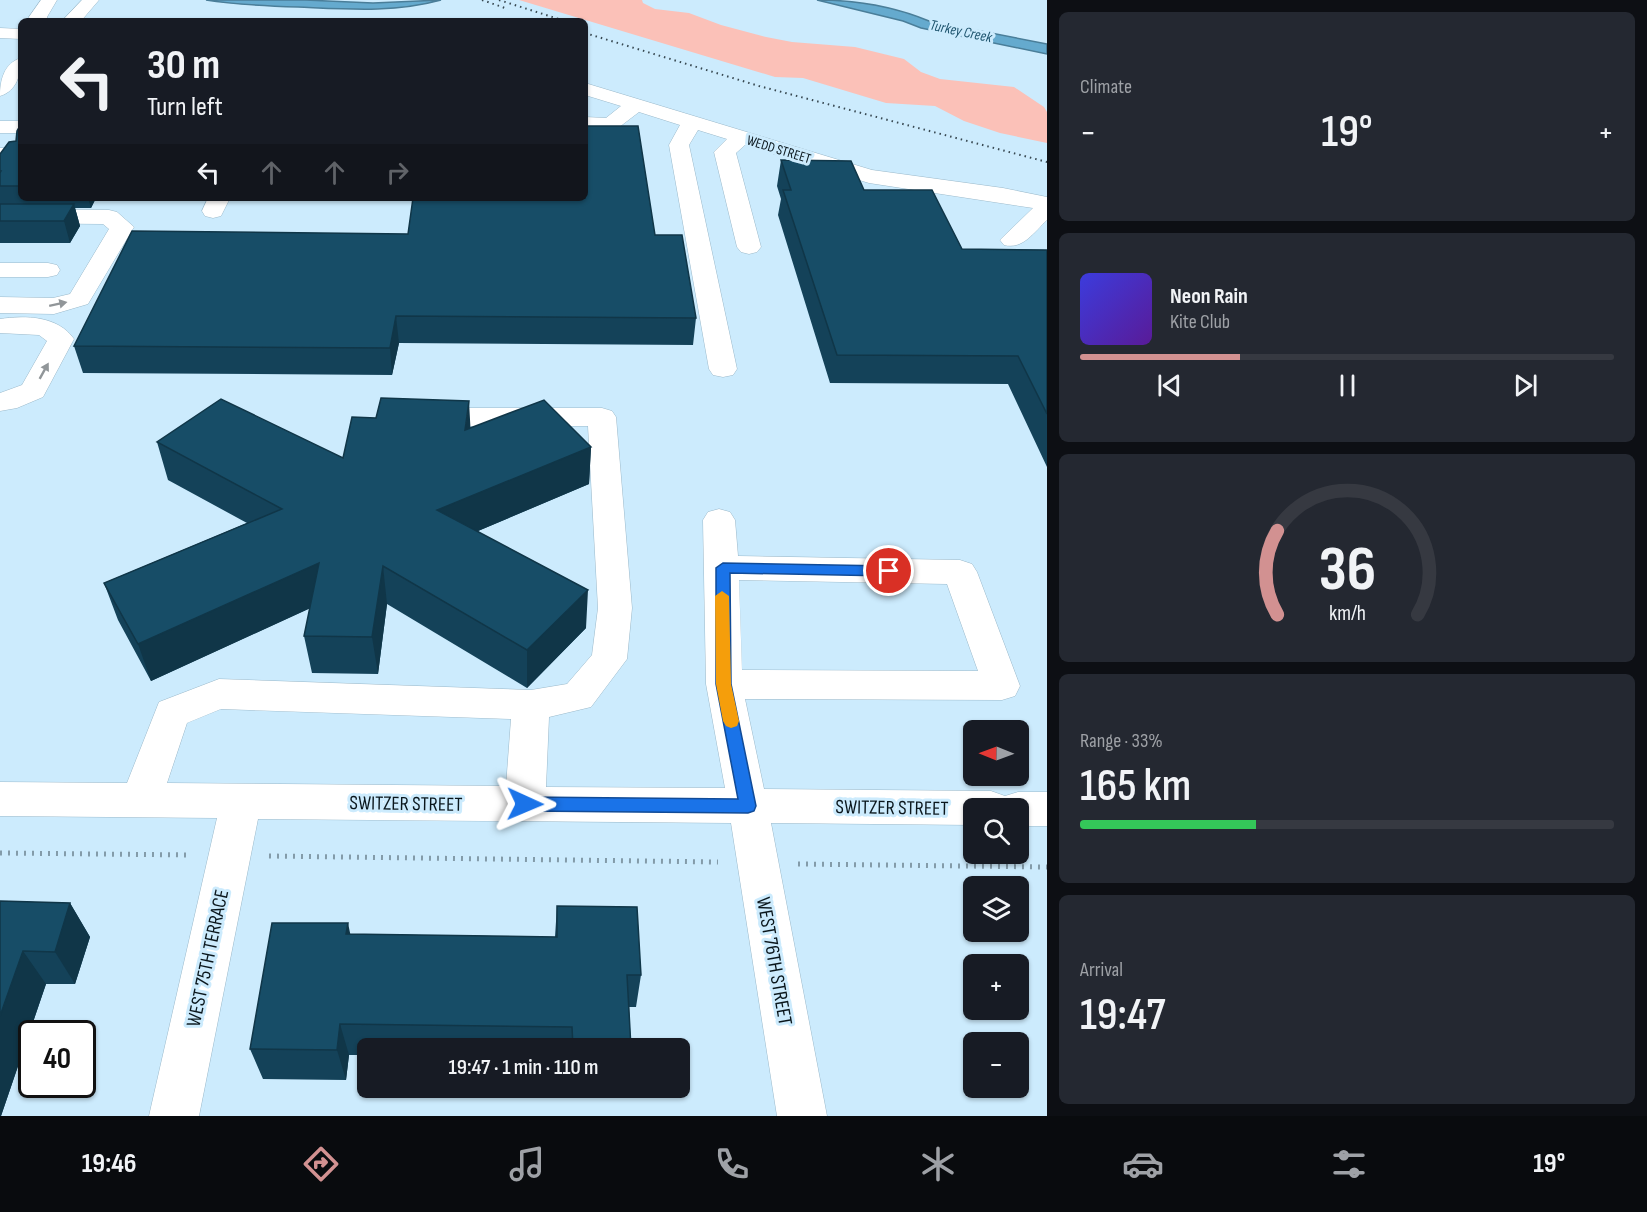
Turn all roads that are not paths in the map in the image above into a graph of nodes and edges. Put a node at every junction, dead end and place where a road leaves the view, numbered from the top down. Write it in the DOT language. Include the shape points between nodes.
graph roads {
  1 [pos="89,3"];
  2 [pos="74,18"];
  3 [pos="0,33"];
  4 [pos="18,34"];
  5 [pos="18,68"];
  6 [pos="0,90"];
  7 [pos="588,90"];
  8 [pos="635,105"];
  9 [pos="692,122"];
  10 [pos="588,123"];
  11 [pos="0,127"];
  12 [pos="18,127"];
  13 [pos="741,137"];
  14 [pos="0,199"];
  15 [pos="18,199"];
  16 [pos="1047,206"];
  17 [pos="0,216"];
  18 [pos="1012,240"];
  19 [pos="749,247"];
  20 [pos="0,270"];
  21 [pos="48,270"];
  22 [pos="0,305"];
  23 [pos="0,326"];
  24 [pos="723,369"];
  25 [pos="0,402"];
  26 [pos="430,417"];
  27 [pos="719,520"];
  28 [pos="723,568"];
  29 [pos="724,684"];
  30 [pos="531,705"];
  31 [pos="0,799"];
  32 [pos="141,800"];
  33 [pos="241,801"];
  34 [pos="525,804"];
  35 [pos="748,806"];
  36 [pos="963,808"];
  37 [pos="1029,809"];
  38 [pos="1047,809"];
  39 [pos="174,1116"];
  40 [pos="802,1116"];
  1 -- 2 [label="street"];
  3 -- 4 [label="street"];
  5 -- 6 [label="street"];
  7 -- 8 [label="street, WEDD STREET"];
  8 -- 9 [label="street, WEDD STREET"];
  8 -- 10 [label="street" via="611,124"];
  9 -- 13 [label="street, WEDD STREET"];
  9 -- 24 [label="street" via="679,145"];
  11 -- 12 [label="street"];
  13 -- 16 [label="street, WEDD STREET" via="869,177 1001,194"];
  13 -- 19 [label="street" via="725,152"];
  14 -- 15 [label="street"];
  16 -- 18 [label="street"];
  22 -- 17 [label="street, one-way" via="54,306 79,298 122,227 109,217"];
  20 -- 21 [label="street"];
  25 -- 23 [label="street, one-way" via="33,391 61,339 45,327"];
  26 -- 30 [label="street" via="602,417 615,608 609,659 578,697"];
  27 -- 28 [label="street, WEST 76TH STREET"];
  28 -- 29 [label="street, WEST 76TH STREET"];
  28 -- 29 [label="street" via="960,572 1002,686"];
  29 -- 35 [label="street, WEST 76TH STREET"];
  30 -- 32 [label="street" via="219,694 172,713"];
  30 -- 34 [label="street"];
  31 -- 32 [label="street, SWITZER STREET"];
  32 -- 33 [label="street, SWITZER STREET"];
  33 -- 34 [label="street, SWITZER STREET"];
  33 -- 39 [label="street, WEST 75TH TERRACE"];
  34 -- 35 [label="street, SWITZER STREET"];
  35 -- 36 [label="street, SWITZER STREET"];
  35 -- 40 [label="street, WEST 76TH STREET"];
  37 -- 38 [label="street"];
}
